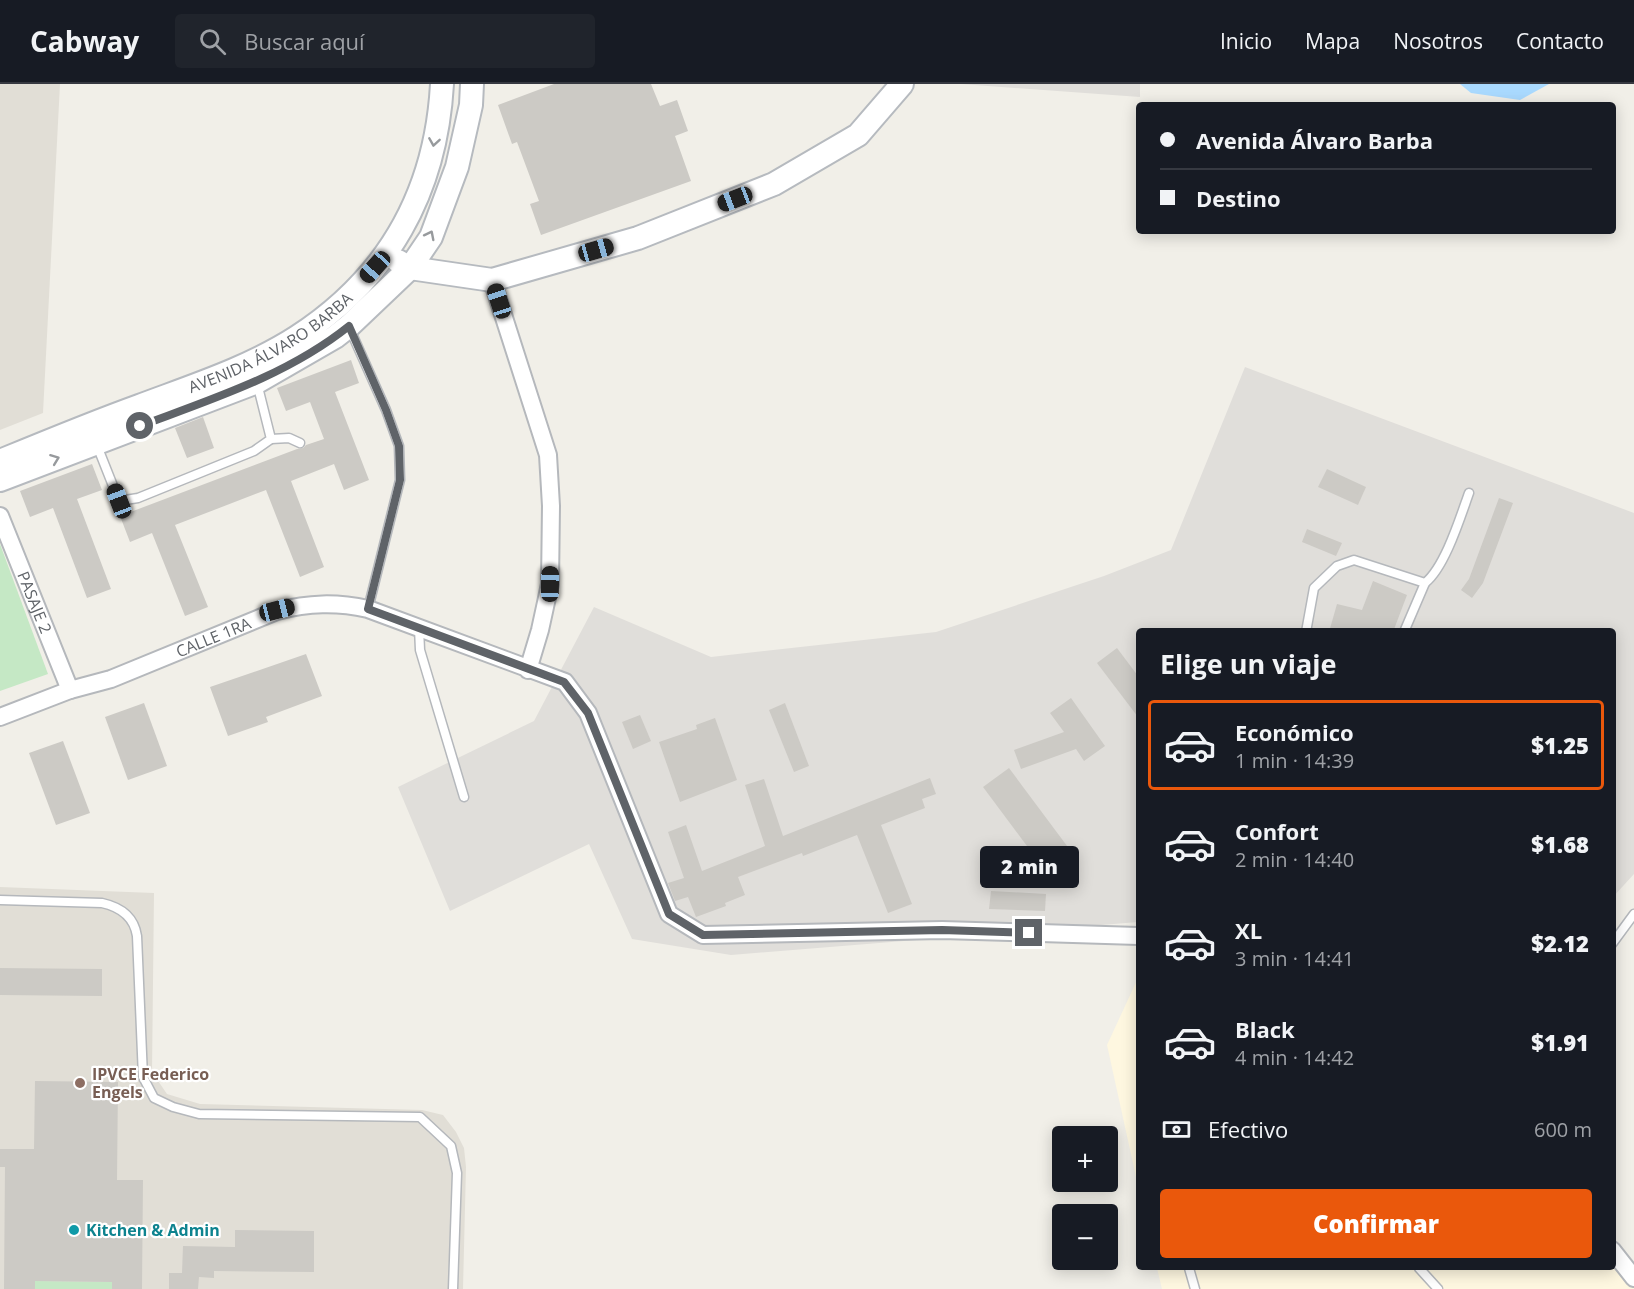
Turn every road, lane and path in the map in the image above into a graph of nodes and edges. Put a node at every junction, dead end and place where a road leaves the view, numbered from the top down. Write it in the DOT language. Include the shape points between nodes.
graph roads {
  1 [pos="442,84"];
  2 [pos="472,84"];
  3 [pos="902,84"];
  4 [pos="386,255"];
  5 [pos="410,268"];
  6 [pos="492,280"];
  7 [pos="349,326"];
  8 [pos="256,382"];
  9 [pos="271,439"];
  10 [pos="96,443"];
  11 [pos="300,443"];
  12 [pos="0,460"];
  13 [pos="0,480"];
  14 [pos="1469,493"];
  15 [pos="0,516"];
  16 [pos="1425,583"];
  17 [pos="368,609"];
  18 [pos="419,628"];
  19 [pos="1307,628"];
  20 [pos="1406,628"];
  21 [pos="528,670"];
  22 [pos="70,690"];
  23 [pos="0,717"];
  24 [pos="464,797"];
  25 [pos="0,900"];
  26 [pos="1634,914"];
  27 [pos="1136,936"];
  28 [pos="1616,939"];
  29 [pos="1616,1255"];
  30 [pos="1190,1270"];
  31 [pos="1421,1270"];
  32 [pos="1634,1278"];
  33 [pos="453,1289"];
  34 [pos="1195,1289"];
  35 [pos="1438,1289"];
  1 -- 4 [label="main road, AVENIDA ÁLVARO BARBA, one-way" via="431,159 414,206"];
  5 -- 2 [label="main road, AVENIDA ÁLVARO BARBA, one-way" via="431,237 457,167"];
  3 -- 6 [label="main road" via="858,135 774,184 638,238"];
  4 -- 5 [label="main road"];
  4 -- 12 [label="main road, AVENIDA ÁLVARO BARBA" via="335,309 247,364"];
  5 -- 6 [label="main road"];
  5 -- 7 [label="main road, AVENIDA ÁLVARO BARBA"];
  6 -- 21 [label="street" via="548,455 550,584"];
  7 -- 8 [label="main road, AVENIDA ÁLVARO BARBA"];
  7 -- 17 [label="lane" via="399,446 400,480"];
  8 -- 9 [label="lane"];
  8 -- 10 [label="main road, AVENIDA ÁLVARO BARBA"];
  9 -- 10 [label="lane" via="254,451 138,498 119,501"];
  9 -- 11 [label="lane" via="290,438"];
  13 -- 10 [label="main road, AVENIDA ÁLVARO BARBA, one-way"];
  14 -- 16 [label="lane" via="1439,566"];
  15 -- 22 [label="street, PASAJE 2"];
  16 -- 19 [label="lane" via="1354,560 1337,566 1314,588"];
  16 -- 20 [label="lane"];
  17 -- 18 [label="street, CALLE 1RA"];
  17 -- 22 [label="street, CALLE 1RA" via="325,603 277,610 111,679"];
  18 -- 21 [label="street, CALLE 1RA"];
  18 -- 24 [label="lane" via="420,650"];
  21 -- 27 [label="street, CALLE 1RA" via="564,682 588,713 669,914 703,935 942,930"];
  22 -- 23 [label="street, CALLE 1RA"];
  25 -- 33 [label="lane" via="102,903 131,918 137,936 143,1077 154,1098 199,1114 420,1117 451,1146 457,1173"];
  26 -- 28 [label="lane"];
  29 -- 32 [label="street"];
  30 -- 34 [label="lane"];
  31 -- 35 [label="lane"];
}
